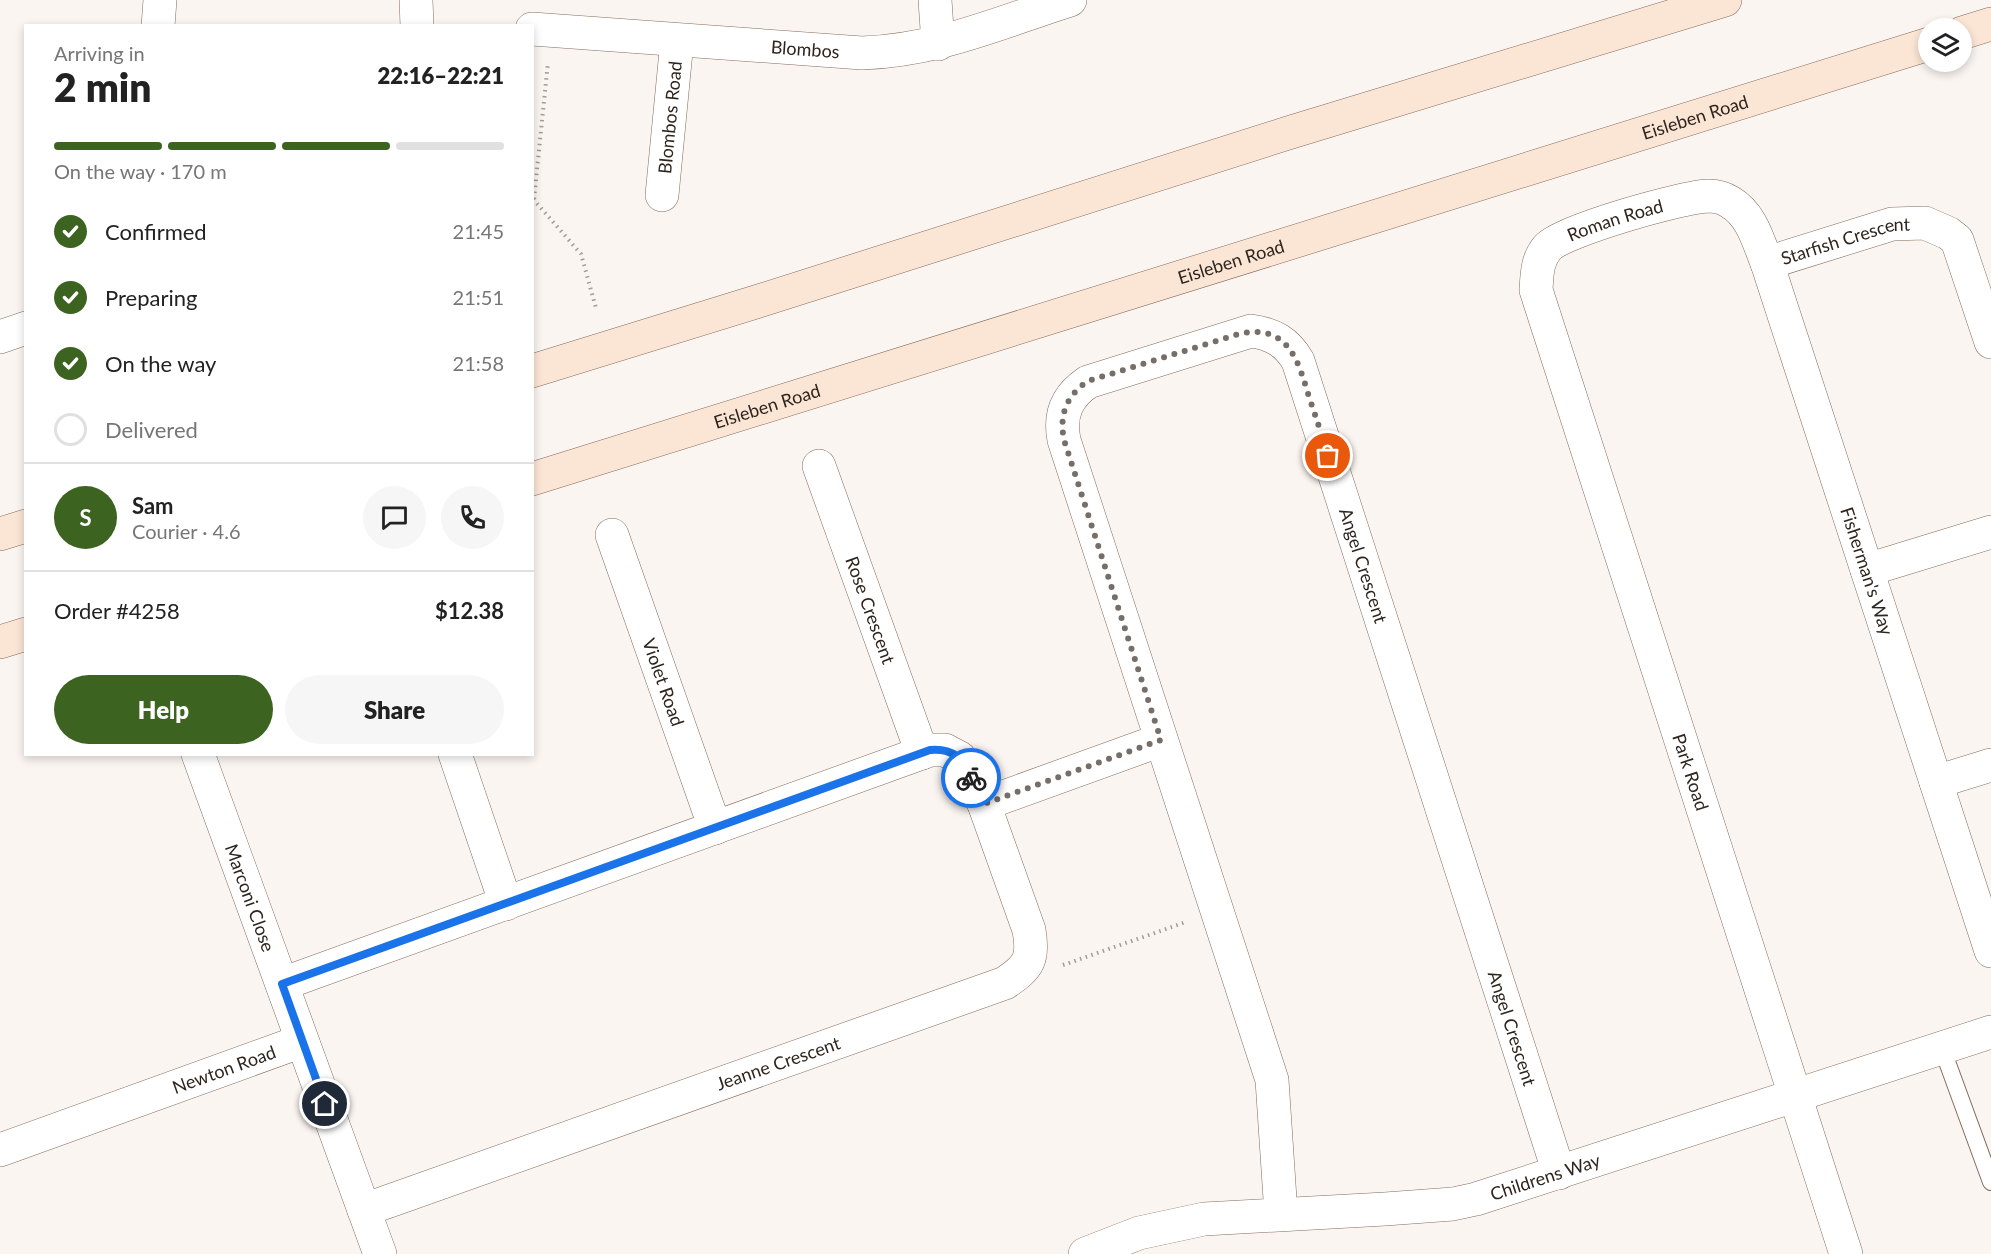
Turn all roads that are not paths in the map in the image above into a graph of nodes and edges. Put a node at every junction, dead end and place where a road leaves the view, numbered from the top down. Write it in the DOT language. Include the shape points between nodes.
graph roads {
  1 [pos="160,0"];
  2 [pos="416,0"];
  3 [pos="935,0"];
  4 [pos="1070,0"];
  5 [pos="1725,0"];
  6 [pos="158,24"];
  7 [pos="417,24"];
  8 [pos="1991,24"];
  9 [pos="1972,30"];
  10 [pos="677,40"];
  11 [pos="541,41"];
  12 [pos="938,44"];
  13 [pos="1918,47"];
  14 [pos="662,195"];
  15 [pos="1729,201"];
  16 [pos="1767,263"];
  17 [pos="1536,290"];
  18 [pos="1991,342"];
  19 [pos="534,370"];
  20 [pos="819,466"];
  21 [pos="534,478"];
  22 [pos="24,527"];
  23 [pos="1991,532"];
  24 [pos="0,534"];
  25 [pos="612,536"];
  26 [pos="1867,570"];
  27 [pos="24,635"];
  28 [pos="0,642"];
  29 [pos="1161,740"];
  30 [pos="922,753"];
  31 [pos="199,756"];
  32 [pos="456,756"];
  33 [pos="1991,765"];
  34 [pos="1936,782"];
  35 [pos="984,804"];
  36 [pos="715,828"];
  37 [pos="506,903"];
  38 [pos="1991,951"];
  39 [pos="282,984"];
  40 [pos="1991,1032"];
  41 [pos="302,1041"];
  42 [pos="1942,1048"];
  43 [pos="1795,1095"];
  44 [pos="0,1149"];
  45 [pos="1558,1173"];
  46 [pos="1991,1182"];
  47 [pos="364,1210"];
  48 [pos="1281,1214"];
  49 [pos="380,1254"];
  50 [pos="1084,1254"];
  51 [pos="1846,1254"];
  1 -- 6 [label="street"];
  2 -- 7 [label="street"];
  3 -- 12 [label="street"];
  4 -- 12 [label="street, Blombos"];
  5 -- 19 [label="main road"];
  8 -- 9 [label="main road"];
  10 -- 11 [label="street, Blombos"];
  10 -- 12 [label="street, Blombos" via="862,54"];
  10 -- 14 [label="street, Blombos Road"];
  13 -- 21 [label="main road, Eisleben Road"];
  15 -- 16 [label="street, Fisherman's Way" via="1753,228"];
  15 -- 17 [label="street, Roman Road" via="1710,196 1692,198 1563,236 1540,259"];
  16 -- 18 [label="street, Starfish Crescent" via="1892,224 1925,223 1957,240"];
  16 -- 26 [label="street, Fisherman's Way"];
  17 -- 43 [label="street, Park Road"];
  20 -- 30 [label="street, Rose Crescent"];
  22 -- 24 [label="main road"];
  23 -- 26 [label="street"];
  25 -- 36 [label="street, Violet Road"];
  26 -- 34 [label="street, Fisherman's Way"];
  27 -- 28 [label="main road"];
  29 -- 35 [label="street"];
  29 -- 45 [label="street, Angel Crescent" via="1064,440 1062,417 1071,396 1088,381 1239,334 1263,332 1285,343 1298,361"];
  29 -- 48 [label="street, Angel Crescent" via="1272,1080"];
  30 -- 35 [label="street" via="945,750 960,758"];
  30 -- 36 [label="street"];
  31 -- 39 [label="street, Marconi Close"];
  32 -- 37 [label="street"];
  33 -- 34 [label="street"];
  34 -- 38 [label="street, Fisherman's Way"];
  35 -- 47 [label="street, Jeanne Crescent" via="1029,930 1032,946 1023,972 1005,983"];
  36 -- 37 [label="street"];
  37 -- 39 [label="street"];
  39 -- 41 [label="street, Marconi Close"];
  40 -- 42 [label="street, Childrens Way"];
  41 -- 44 [label="street, Newton Road"];
  41 -- 47 [label="street"];
  42 -- 43 [label="street, Childrens Way"];
  42 -- 46 [label="lane"];
  43 -- 45 [label="street, Childrens Way"];
  43 -- 51 [label="street, Park Road"];
  45 -- 48 [label="street, Childrens Way" via="1453,1204"];
  47 -- 49 [label="street"];
  48 -- 50 [label="street, Childrens Way" via="1170,1225"];
}
